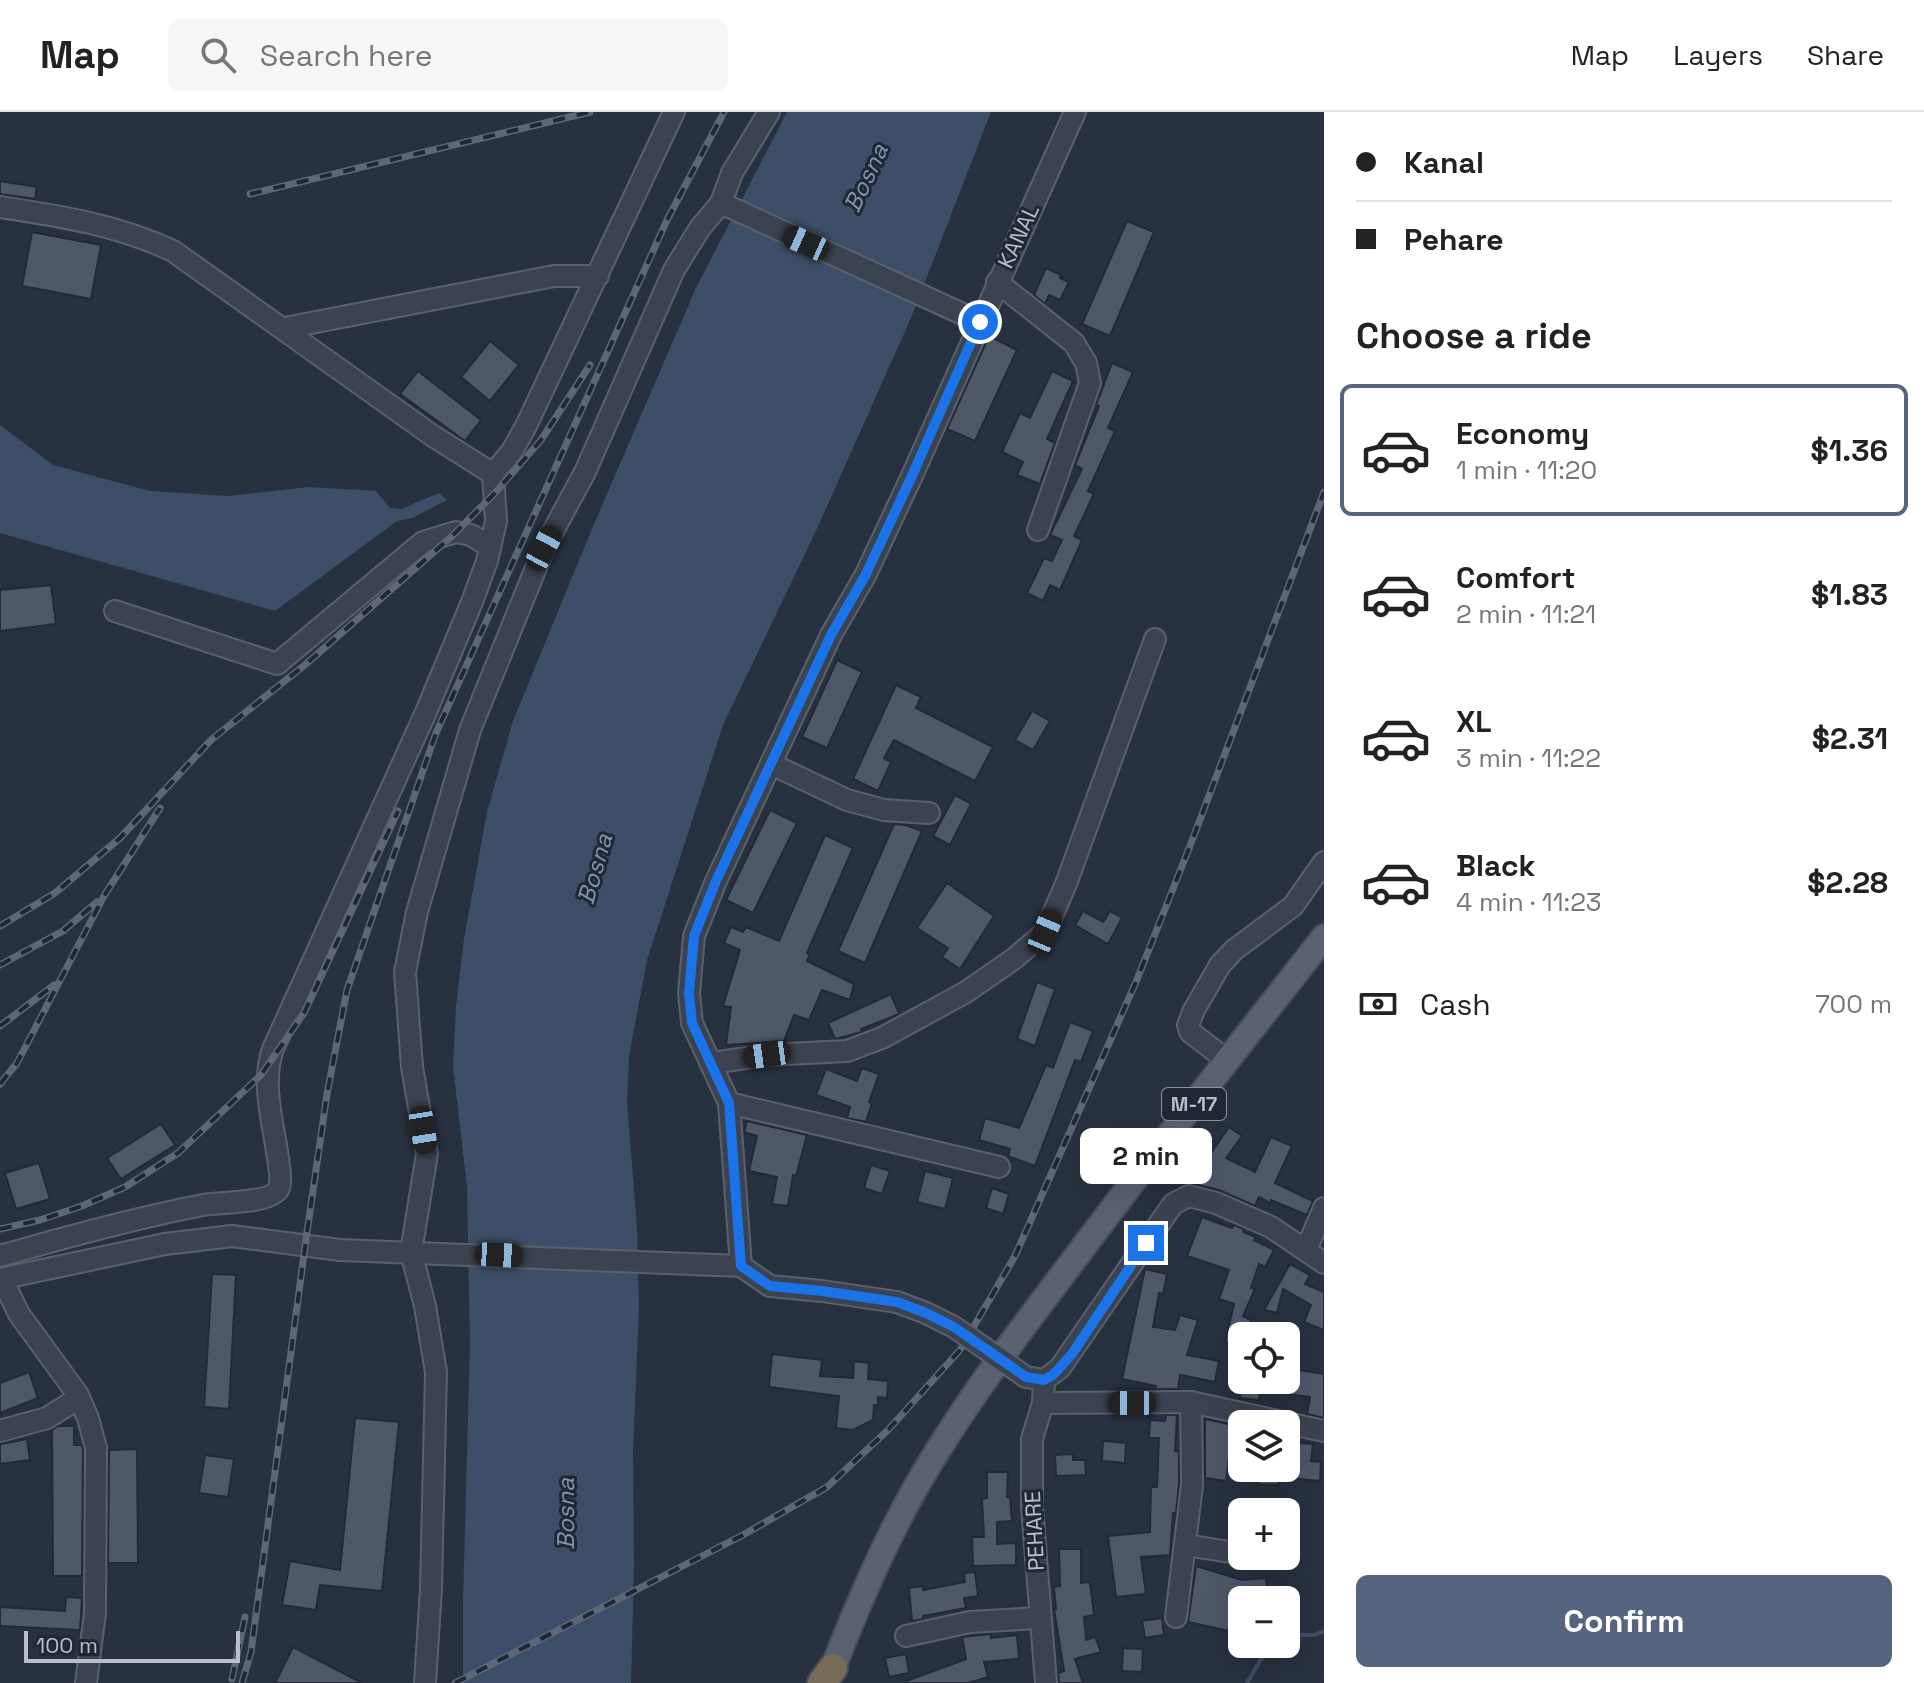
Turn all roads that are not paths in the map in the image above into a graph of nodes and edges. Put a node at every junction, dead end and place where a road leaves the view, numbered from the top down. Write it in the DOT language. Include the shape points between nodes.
graph roads {
  1 [pos="674,112"];
  2 [pos="769,112"];
  3 [pos="1075,112"];
  4 [pos="725,205"];
  5 [pos="0,207"];
  6 [pos="598,276"];
  7 [pos="997,282"];
  8 [pos="980,322"];
  9 [pos="285,328"];
  10 [pos="493,474"];
  11 [pos="1038,530"];
  12 [pos="490,547"];
  13 [pos="115,611"];
  14 [pos="1155,639"];
  15 [pos="771,764"];
  16 [pos="929,813"];
  17 [pos="1324,862"];
  18 [pos="1324,937"];
  19 [pos="1228,1061"];
  20 [pos="712,1063"];
  21 [pos="729,1103"];
  22 [pos="999,1167"];
  23 [pos="1324,1208"];
  24 [pos="1306,1250"];
  25 [pos="411,1252"];
  26 [pos="0,1256"];
  27 [pos="1324,1263"];
  28 [pos="741,1266"];
  29 [pos="1,1279"];
  30 [pos="1035,1378"];
  31 [pos="79,1398"];
  32 [pos="1191,1402"];
  33 [pos="1043,1403"];
  34 [pos="0,1431"];
  35 [pos="1324,1431"];
  36 [pos="1186,1545"];
  37 [pos="1228,1552"];
  38 [pos="1176,1617"];
  39 [pos="1039,1618"];
  40 [pos="906,1636"];
  41 [pos="828,1678"];
  42 [pos="86,1683"];
  43 [pos="425,1683"];
  44 [pos="1046,1683"];
  1 -- 6 [label="street"];
  2 -- 4 [label="street" via="732,173"];
  3 -- 7 [label="street, KANAL"];
  4 -- 8 [label="street"];
  4 -- 25 [label="street" via="700,228 674,270 585,472 544,548 470,730 445,812 405,972 412,1067 427,1154"];
  5 -- 9 [label="street" via="138,234 173,251"];
  6 -- 9 [label="street" via="554,276"];
  6 -- 10 [label="street" via="526,426"];
  7 -- 8 [label="street, KANAL"];
  7 -- 11 [label="street" via="1074,343 1090,383"];
  8 -- 15 [label="street, KANAL" via="873,561 831,635"];
  9 -- 10 [label="street"];
  10 -- 12 [label="street" via="496,521"];
  12 -- 13 [label="street" via="456,532 423,542 277,664"];
  12 -- 26 [label="street" via="426,712 267,1066 279,1188 262,1199 204,1205"];
  14 -- 20 [label="street" via="1045,932 966,992 882,1038 847,1051"];
  15 -- 16 [label="street" via="847,800 884,810"];
  15 -- 20 [label="street, KANAL" via="694,936 692,1023"];
  17 -- 19 [label="street" via="1293,906 1220,965 1194,1010 1190,1032"];
  18 -- 19 [label="main road, M-17"];
  19 -- 41 [label="main road, M-17" via="1004,1353 935,1455 869,1579"];
  20 -- 21 [label="street, KANAL"];
  21 -- 22 [label="street"];
  21 -- 28 [label="street, KANAL"];
  23 -- 24 [label="street"];
  24 -- 27 [label="street"];
  24 -- 30 [label="street" via="1271,1227 1189,1196 1173,1204 1072,1354 1053,1375"];
  25 -- 28 [label="street"];
  25 -- 29 [label="street" via="340,1250 232,1236 165,1244"];
  25 -- 43 [label="street" via="436,1372"];
  28 -- 30 [label="street, bridge" via="770,1286 897,1302 926,1313"];
  29 -- 31 [label="street" via="19,1314"];
  30 -- 33 [label="street, PEHARE"];
  31 -- 34 [label="street" via="47,1418"];
  31 -- 42 [label="street" via="96,1448 95,1613"];
  32 -- 33 [label="street"];
  32 -- 35 [label="street"];
  32 -- 36 [label="street"];
  33 -- 39 [label="street, PEHARE" via="1032,1439"];
  36 -- 37 [label="street"];
  36 -- 38 [label="street"];
  39 -- 40 [label="street" via="970,1622"];
  39 -- 44 [label="street, PEHARE"];
}
